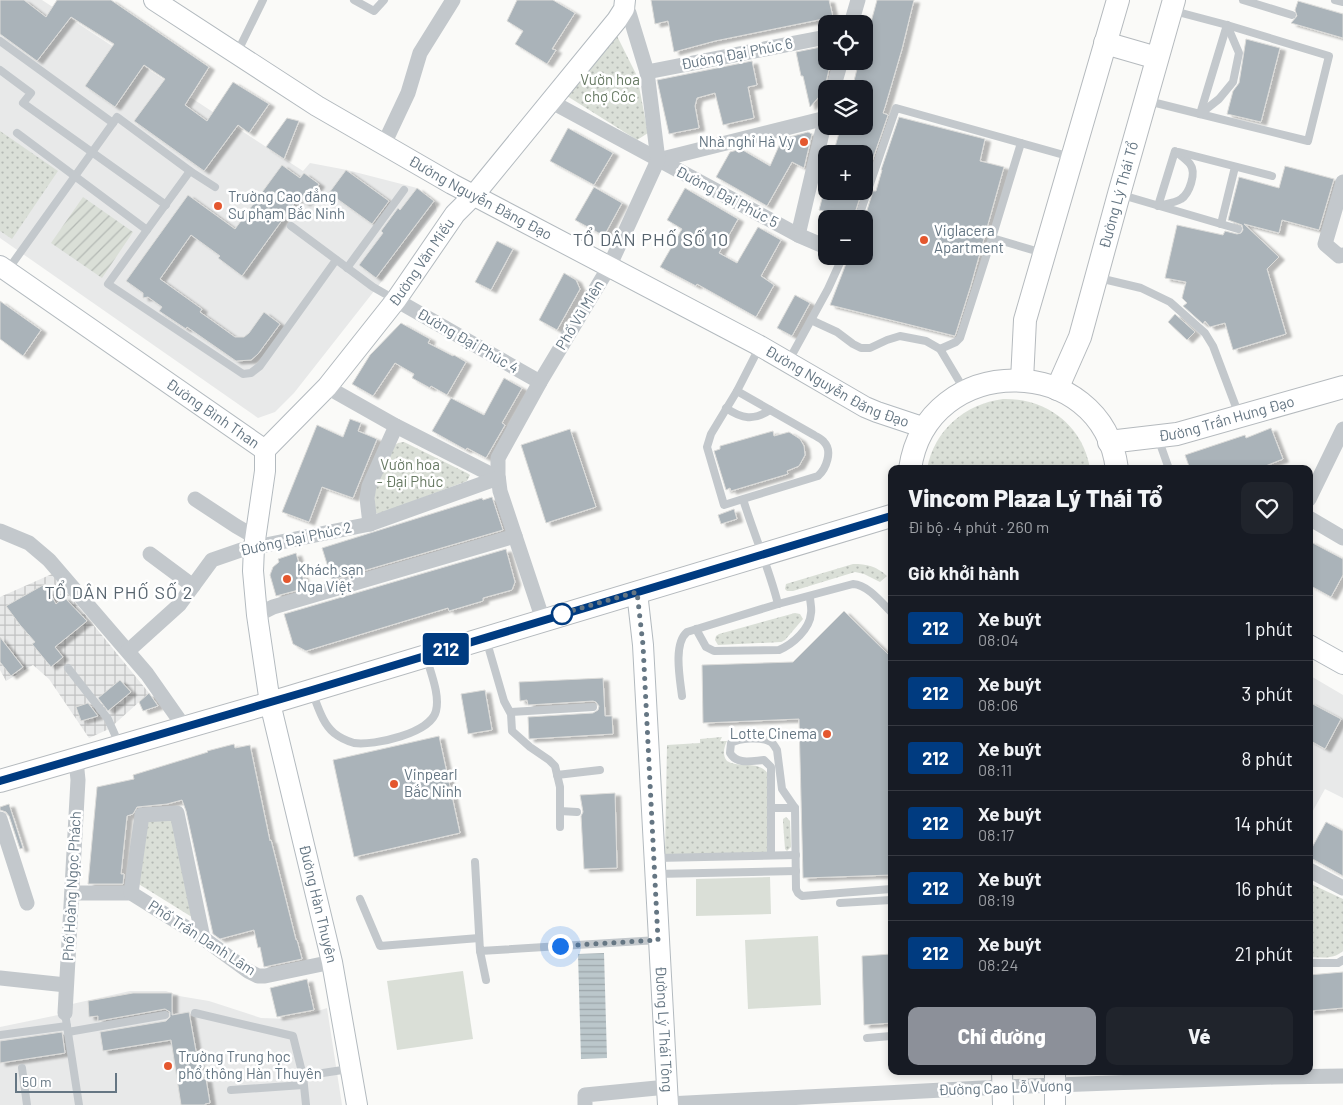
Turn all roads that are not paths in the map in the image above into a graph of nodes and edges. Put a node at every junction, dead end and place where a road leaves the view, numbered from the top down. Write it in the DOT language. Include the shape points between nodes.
graph roads {
  1 [pos="154,0"];
  2 [pos="263,0"];
  3 [pos="354,0"];
  4 [pos="384,0"];
  5 [pos="453,0"];
  6 [pos="858,0"];
  7 [pos="1118,0"];
  8 [pos="1242,0"];
  9 [pos="1335,0"];
  10 [pos="1343,2"];
  11 [pos="625,3"];
  12 [pos="1173,5"];
  13 [pos="854,15"];
  14 [pos="1292,15"];
  15 [pos="1227,25"];
  16 [pos="818,39"];
  17 [pos="0,41"];
  18 [pos="1105,43"];
  19 [pos="236,55"];
  20 [pos="1157,58"];
  21 [pos="0,70"];
  22 [pos="647,72"];
  23 [pos="1146,100"];
  24 [pos="550,102"];
  25 [pos="1200,114"];
  26 [pos="818,119"];
  27 [pos="113,123"];
  28 [pos="17,133"];
  29 [pos="822,135"];
  30 [pos="1021,143"];
  31 [pos="384,144"];
  32 [pos="1175,151"];
  33 [pos="92,152"];
  34 [pos="1073,157"];
  35 [pos="658,160"];
  36 [pos="1235,166"];
  37 [pos="190,171"];
  38 [pos="75,176"];
  39 [pos="1272,176"];
  40 [pos="1343,182"];
  41 [pos="215,187"];
  42 [pos="404,190"];
  43 [pos="1119,194"];
  44 [pos="474,195"];
  45 [pos="166,205"];
  46 [pos="1158,206"];
  47 [pos="861,210"];
  48 [pos="1221,224"];
  49 [pos="291,226"];
  50 [pos="1238,229"];
  51 [pos="147,230"];
  52 [pos="798,235"];
  53 [pos="992,238"];
  54 [pos="818,244"];
  55 [pos="1337,253"];
  56 [pos="1045,254"];
  57 [pos="336,260"];
  58 [pos="838,265"];
  59 [pos="609,267"];
  60 [pos="4,268"];
  61 [pos="348,268"];
  62 [pos="1096,277"];
  63 [pos="396,300"];
  64 [pos="811,320"];
  65 [pos="760,346"];
  66 [pos="940,349"];
  67 [pos="788,362"];
  68 [pos="1022,380"];
  69 [pos="540,382"];
  70 [pos="327,387"];
  71 [pos="1057,389"];
  72 [pos="737,391"];
  73 [pos="965,391"];
  74 [pos="1342,392"];
  75 [pos="726,408"];
  76 [pos="770,410"];
  77 [pos="1240,417"];
  78 [pos="396,426"];
  79 [pos="925,428"];
  80 [pos="1343,428"];
  81 [pos="1158,437"];
  82 [pos="1109,442"];
  83 [pos="265,450"];
  84 [pos="911,465"];
  85 [pos="1116,465"];
  86 [pos="1168,465"];
  87 [pos="498,478"];
  88 [pos="1313,491"];
  89 [pos="195,499"];
  90 [pos="743,499"];
  91 [pos="888,517"];
  92 [pos="1313,520"];
  93 [pos="370,524"];
  94 [pos="0,531"];
  95 [pos="515,536"];
  96 [pos="1343,538"];
  97 [pos="254,542"];
  98 [pos="150,554"];
  99 [pos="762,554"];
  100 [pos="193,586"];
  101 [pos="637,592"];
  102 [pos="810,597"];
  103 [pos="778,604"];
  104 [pos="888,609"];
  105 [pos="257,614"];
  106 [pos="543,620"];
  107 [pos="696,629"];
  108 [pos="486,637"];
  109 [pos="1313,647"];
  110 [pos="128,651"];
  111 [pos="426,656"];
  112 [pos="1343,664"];
  113 [pos="68,668"];
  114 [pos="312,690"];
  115 [pos="682,696"];
  116 [pos="270,703"];
  117 [pos="593,707"];
  118 [pos="510,712"];
  119 [pos="182,728"];
  120 [pos="120,746"];
  121 [pos="76,760"];
  122 [pos="600,770"];
  123 [pos="557,775"];
  124 [pos="0,781"];
  125 [pos="772,808"];
  126 [pos="795,808"];
  127 [pos="560,811"];
  128 [pos="578,812"];
  129 [pos="0,819"];
  130 [pos="560,827"];
  131 [pos="771,855"];
  132 [pos="796,855"];
  133 [pos="475,862"];
  134 [pos="654,866"];
  135 [pos="796,871"];
  136 [pos="1313,872"];
  137 [pos="1343,888"];
  138 [pos="888,889"];
  139 [pos="72,893"];
  140 [pos="131,893"];
  141 [pos="360,899"];
  142 [pos="888,900"];
  143 [pos="27,903"];
  144 [pos="840,903"];
  145 [pos="203,938"];
  146 [pos="480,938"];
  147 [pos="658,940"];
  148 [pos="480,951"];
  149 [pos="1343,960"];
  150 [pos="332,962"];
  151 [pos="1313,963"];
  152 [pos="0,978"];
  153 [pos="486,980"];
  154 [pos="66,985"];
  155 [pos="195,1013"];
  156 [pos="164,1015"];
  157 [pos="66,1023"];
  158 [pos="0,1035"];
  159 [pos="888,1036"];
  160 [pos="868,1038"];
  161 [pos="22,1068"];
  162 [pos="351,1069"];
  163 [pos="1258,1075"];
  164 [pos="1308,1075"];
  165 [pos="1343,1076"];
  166 [pos="303,1080"];
  167 [pos="1002,1088"];
  168 [pos="1055,1088"];
  169 [pos="232,1090"];
  170 [pos="667,1099"];
  171 [pos="802,1101"];
  172 [pos="27,1105"];
  173 [pos="79,1105"];
  174 [pos="306,1105"];
  175 [pos="357,1105"];
  176 [pos="585,1105"];
  1 -- 19 [label="street, Đường Nguyễn Đăng Đạo"];
  2 -- 19 [label="lane"];
  3 -- 4 [label="lane" via="374,11"];
  5 -- 31 [label="street" via="420,53 408,93"];
  6 -- 13 [label="street"];
  7 -- 18 [label="main road"];
  8 -- 14 [label="lane"];
  9 -- 10 [label="lane"];
  11 -- 22 [label="street"];
  11 -- 24 [label="street, Đường Văn Miếu" via="617,20"];
  12 -- 15 [label="lane"];
  12 -- 20 [label="main road, Đường Lý Thái Tổ"];
  15 -- 25 [label="lane"];
  15 -- 25 [label="lane" via="1239,53 1233,82 1219,100"];
  15 -- 25 [label="lane" via="1329,56 1308,141"];
  16 -- 22 [label="street, Đường Đại Phúc 6"];
  17 -- 27 [label="lane"];
  18 -- 20 [label="main road"];
  18 -- 34 [label="main road"];
  19 -- 31 [label="street, Đường Nguyễn Đăng Đạo"];
  20 -- 23 [label="main road, Đường Lý Thái Tổ"];
  21 -- 33 [label="lane" via="31,93 23,103"];
  22 -- 35 [label="street"];
  23 -- 25 [label="lane"];
  23 -- 43 [label="main road, Đường Lý Thái Tổ"];
  24 -- 35 [label="street, Đường Đại Phúc 5"];
  24 -- 44 [label="street, Đường Văn Miếu"];
  26 -- 35 [label="street"];
  27 -- 33 [label="lane"];
  27 -- 37 [label="lane" via="117,117"];
  28 -- 38 [label="lane"];
  29 -- 52 [label="street, Đường Đại Phúc 5"];
  30 -- 34 [label="lane"];
  30 -- 47 [label="lane" via="896,108"];
  30 -- 53 [label="lane"];
  31 -- 44 [label="street, Đường Nguyễn Đăng Đạo"];
  32 -- 36 [label="lane"];
  32 -- 46 [label="lane"];
  32 -- 46 [label="lane" via="1193,170 1186,196"];
  33 -- 38 [label="lane"];
  33 -- 45 [label="lane"];
  34 -- 56 [label="main road"];
  35 -- 52 [label="street, Đường Đại Phúc 5"];
  35 -- 59 [label="street, Phố Vũ Miên"];
  36 -- 39 [label="lane"];
  36 -- 48 [label="lane"];
  37 -- 41 [label="lane"];
  37 -- 45 [label="lane"];
  38 -- 51 [label="lane"];
  38 -- 60 [label="lane"];
  40 -- 55 [label="street" via="1325,244"];
  42 -- 61 [label="lane"];
  43 -- 46 [label="lane"];
  43 -- 62 [label="main road, Đường Lý Thái Tổ"];
  44 -- 59 [label="street, Đường Nguyễn Đăng Đạo"];
  44 -- 63 [label="street, Đường Văn Miếu" via="455,214"];
  45 -- 51 [label="lane"];
  46 -- 48 [label="lane"];
  48 -- 50 [label="lane"];
  49 -- 57 [label="lane"];
  51 -- 57 [label="lane" via="108,284 246,375 260,366"];
  52 -- 54 [label="street"];
  53 -- 56 [label="lane"];
  53 -- 66 [label="lane" via="960,338"];
  56 -- 68 [label="main road" via="1024,326"];
  57 -- 61 [label="lane"];
  58 -- 64 [label="lane"];
  59 -- 65 [label="street, Đường Nguyễn Đăng Đạo"];
  59 -- 69 [label="street, Phố Vũ Miên"];
  60 -- 83 [label="street, Đường Bình Than"];
  61 -- 63 [label="lane"];
  62 -- 71 [label="main road, Đường Lý Thái Tổ" via="1080,337"];
  62 -- 77 [label="lane" via="1141,288 1170,302 1205,333"];
  63 -- 69 [label="street, Đường Đại Phúc 4"];
  63 -- 70 [label="street, Đường Văn Miếu"];
  64 -- 66 [label="lane" via="861,348 870,348 900,336 926,341"];
  64 -- 67 [label="lane"];
  65 -- 67 [label="street, Đường Nguyễn Đăng Đạo"];
  65 -- 72 [label="lane"];
  66 -- 73 [label="lane"];
  67 -- 79 [label="street, Đường Nguyễn Đăng Đạo" via="872,410"];
  68 -- 71 [label="main road"];
  68 -- 73 [label="main road" via="997,381"];
  69 -- 87 [label="street, Phố Vũ Miên" via="501,453"];
  70 -- 78 [label="street"];
  70 -- 83 [label="street, Đường Văn Miếu"];
  71 -- 82 [label="main road" via="1085,408"];
  72 -- 75 [label="lane"];
  72 -- 76 [label="lane"];
  73 -- 79 [label="main road" via="946,404"];
  74 -- 77 [label="main road, Đường Trần Hưng Đạo"];
  75 -- 76 [label="lane" via="737,415 752,418"];
  75 -- 90 [label="lane" via="707,447 724,505"];
  76 -- 90 [label="lane" via="824,442 828,454 826,466 814,479"];
  77 -- 81 [label="main road, Đường Trần Hưng Đạo"];
  78 -- 87 [label="street"];
  78 -- 93 [label="street" via="369,486 366,498"];
  79 -- 84 [label="main road"];
  80 -- 88 [label="street"];
  81 -- 82 [label="main road, Đường Trần Hưng Đạo"];
  81 -- 86 [label="lane"];
  82 -- 85 [label="main road"];
  83 -- 97 [label="street, Đường Bình Than"];
  87 -- 93 [label="street, Đường Đại Phúc 2"];
  87 -- 95 [label="street, Phố Vũ Miên"];
  89 -- 97 [label="street"];
  90 -- 99 [label="lane"];
  91 -- 99 [label="main road"];
  92 -- 96 [label="street"];
  93 -- 97 [label="street, Đường Đại Phúc 2"];
  94 -- 110 [label="street" via="29,543 49,560"];
  95 -- 105 [label="street"];
  95 -- 106 [label="street, Phố Vũ Miên"];
  97 -- 100 [label="street, Đường Đại Phúc 2" via="212,560"];
  97 -- 105 [label="street, Đường Bình Than"];
  98 -- 100 [label="street"];
  99 -- 101 [label="main road"];
  99 -- 103 [label="lane"];
  100 -- 110 [label="street, Đường Đại Phúc 2" via="179,605"];
  101 -- 106 [label="main road"];
  101 -- 134 [label="street, Đường Lý Thái Tông" via="643,645"];
  102 -- 103 [label="lane"];
  102 -- 104 [label="lane" via="858,584"];
  102 -- 107 [label="lane" via="808,624 796,640 779,650 714,651 706,647"];
  103 -- 107 [label="lane"];
  105 -- 116 [label="street, Đường Bình Than"];
  106 -- 108 [label="main road"];
  107 -- 115 [label="lane" via="687,632 680,641"];
  108 -- 111 [label="main road"];
  108 -- 118 [label="lane"];
  109 -- 112 [label="street"];
  110 -- 119 [label="street" via="153,681"];
  111 -- 114 [label="main road"];
  111 -- 114 [label="lane" via="437,698 436,711 432,720 418,730 400,736 378,742 354,743 342,738 325,723"];
  113 -- 120 [label="lane" via="104,713"];
  114 -- 116 [label="main road"];
  116 -- 119 [label="main road"];
  116 -- 150 [label="street, Đường Hàn Thuyên"];
  117 -- 118 [label="lane"];
  118 -- 123 [label="lane" via="512,731 549,760"];
  119 -- 120 [label="main road"];
  120 -- 121 [label="main road"];
  121 -- 124 [label="main road"];
  121 -- 139 [label="street, Phố Hoàng Ngọc Phách" via="78,780"];
  122 -- 123 [label="lane"];
  123 -- 127 [label="lane"];
  125 -- 126 [label="lane"];
  125 -- 126 [label="lane" via="771,767 764,760 733,759 731,743 768,740 774,745 778,752 782,790"];
  125 -- 131 [label="lane"];
  126 -- 132 [label="lane"];
  127 -- 128 [label="lane"];
  127 -- 130 [label="lane"];
  129 -- 143 [label="street"];
  131 -- 132 [label="lane"];
  131 -- 134 [label="lane"];
  132 -- 135 [label="lane"];
  133 -- 146 [label="lane"];
  134 -- 135 [label="lane"];
  134 -- 147 [label="street, Đường Lý Thái Tông"];
  135 -- 138 [label="lane" via="796,891 802,896"];
  136 -- 137 [label="street"];
  139 -- 140 [label="street, Phố Trần Danh Lãm"];
  139 -- 154 [label="street, Phố Hoàng Ngọc Phách"];
  140 -- 145 [label="street, Phố Trần Danh Lãm"];
  140 -- 145 [label="street" via="142,815 177,813"];
  141 -- 146 [label="lane" via="380,946"];
  142 -- 144 [label="lane"];
  145 -- 150 [label="street, Phố Trần Danh Lãm" via="258,976"];
  146 -- 148 [label="lane"];
  147 -- 148 [label="lane"];
  147 -- 170 [label="street, Đường Lý Thái Tông"];
  148 -- 153 [label="lane"];
  149 -- 151 [label="lane"];
  150 -- 162 [label="street, Đường Hàn Thuyên"];
  152 -- 154 [label="street"];
  154 -- 157 [label="street, Phố Hoàng Ngọc Phách"];
  155 -- 166 [label="lane" via="293,1036"];
  156 -- 157 [label="lane"];
  157 -- 158 [label="lane"];
  157 -- 173 [label="lane"];
  159 -- 160 [label="lane"];
  161 -- 172 [label="lane"];
  162 -- 166 [label="lane"];
  162 -- 175 [label="street, Đường Hàn Thuyên"];
  163 -- 168 [label="street, Đường Cao Lỗ Vương"];
  164 -- 165 [label="street, Đường Cao Lỗ Vương"];
  166 -- 169 [label="lane"];
  166 -- 174 [label="lane"];
  167 -- 168 [label="street, Đường Cao Lỗ Vương"];
  167 -- 171 [label="street, Đường Cao Lỗ Vương"];
  170 -- 171 [label="street, Đường Cao Lỗ Vương"];
  170 -- 176 [label="street, Đường Cao Lỗ Vương" via="585,1095"];
}
